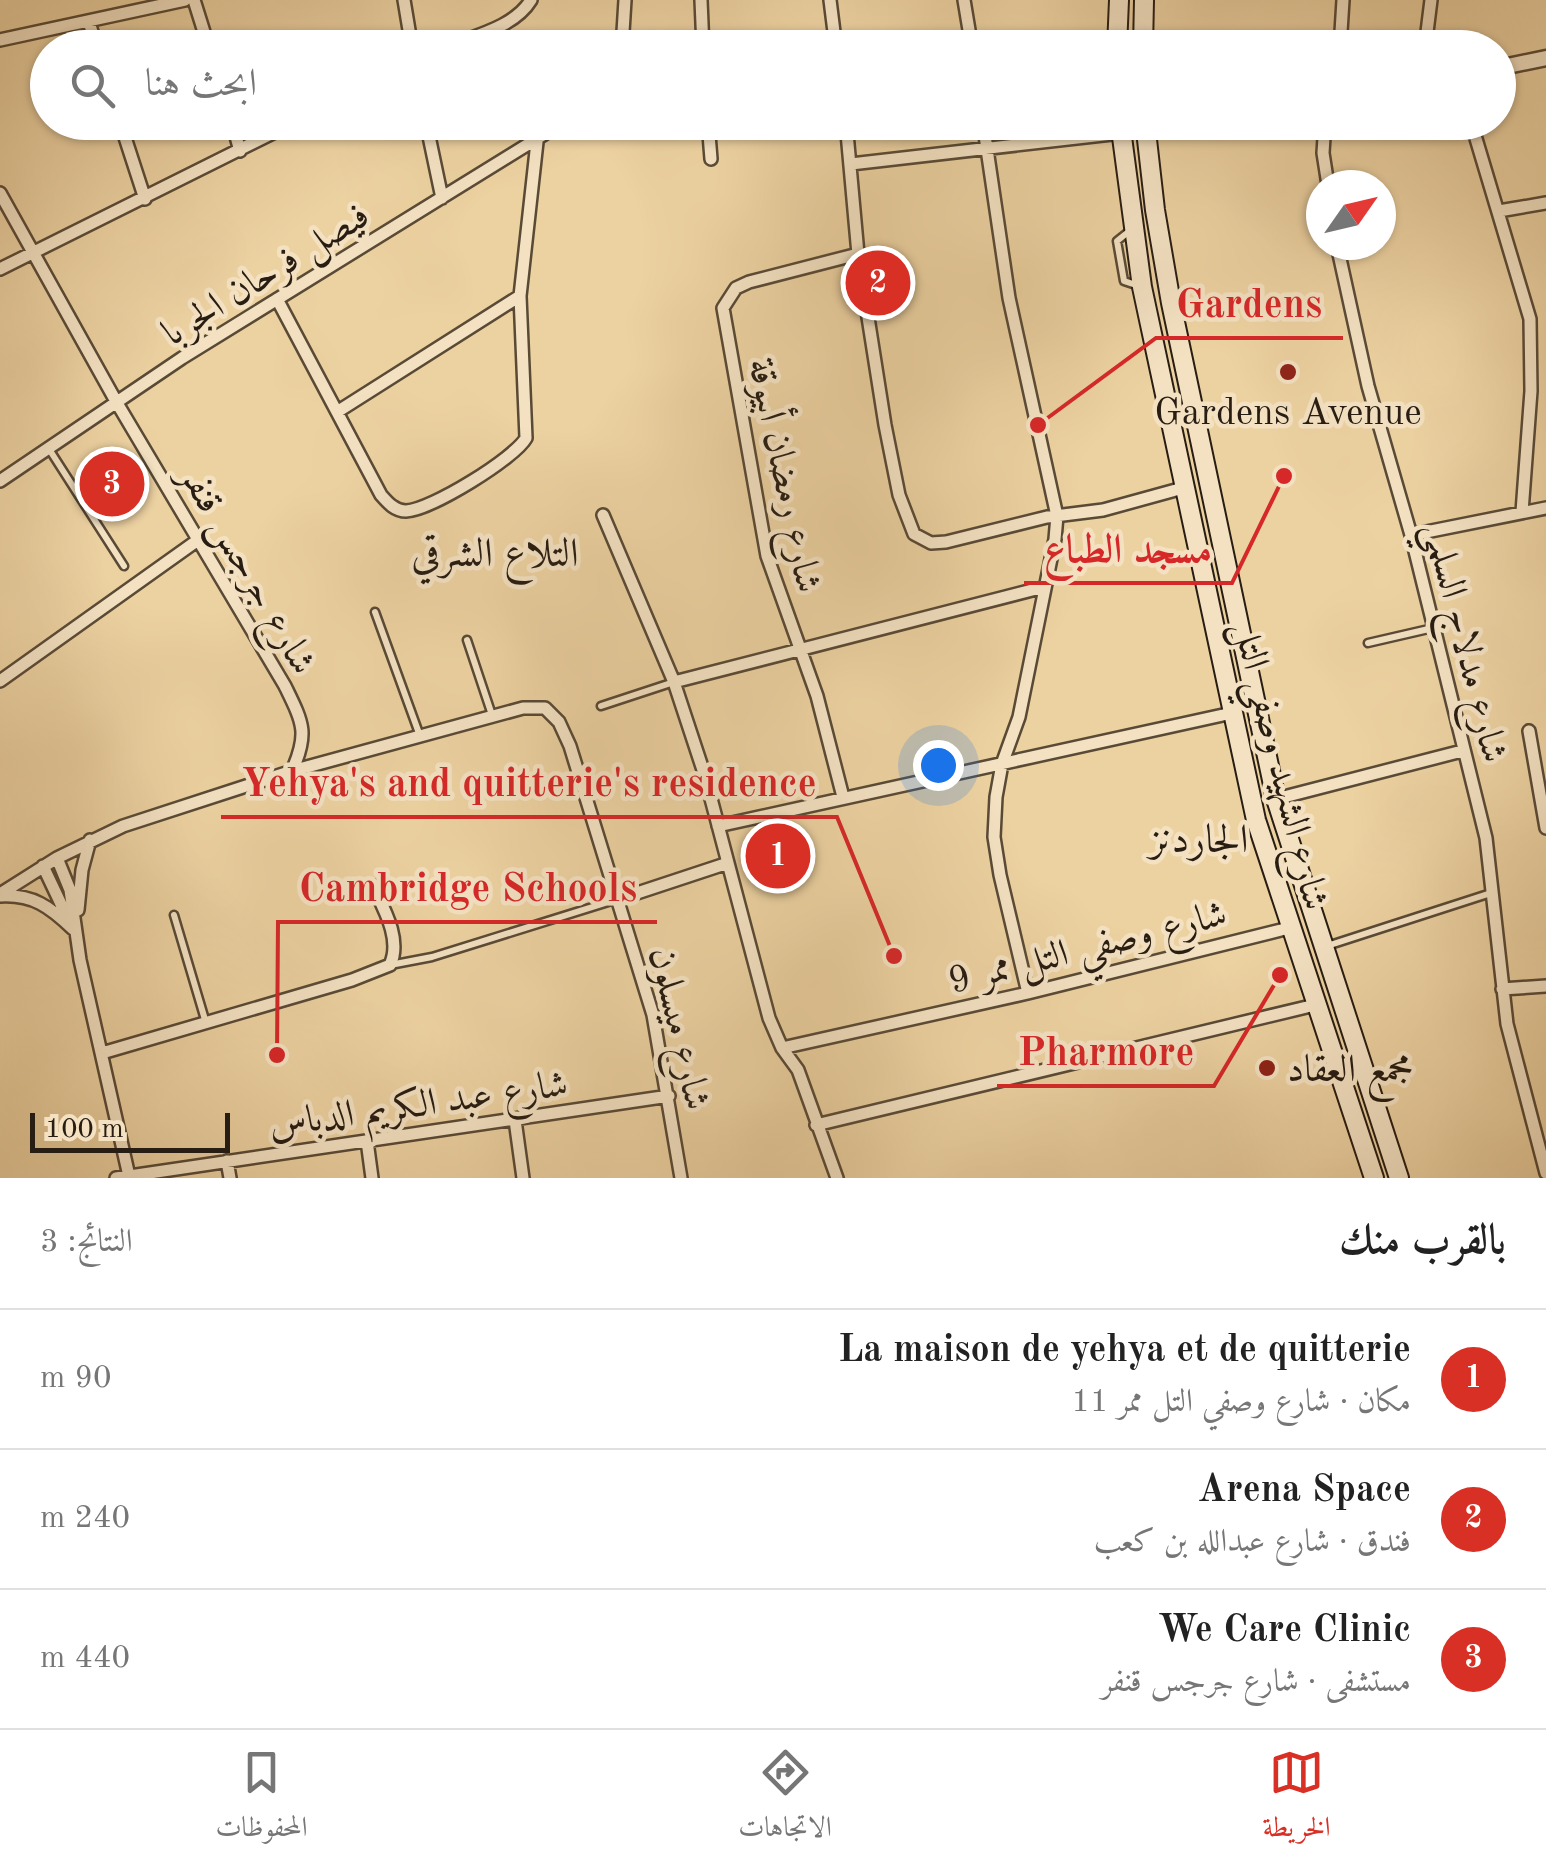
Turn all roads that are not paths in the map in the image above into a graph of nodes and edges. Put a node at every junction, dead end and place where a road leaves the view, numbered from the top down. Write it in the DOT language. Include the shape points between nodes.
graph roads {
  1 [pos="185,0"];
  2 [pos="194,0"];
  3 [pos="404,0"];
  4 [pos="531,0"];
  5 [pos="625,0"];
  6 [pos="701,0"];
  7 [pos="830,0"];
  8 [pos="964,0"];
  9 [pos="1119,0"];
  10 [pos="1144,0"];
  11 [pos="1343,0"];
  12 [pos="1432,0"];
  13 [pos="89,22"];
  14 [pos="49,30"];
  15 [pos="91,30"];
  16 [pos="203,30"];
  17 [pos="409,30"];
  18 [pos="488,30"];
  19 [pos="623,30"];
  20 [pos="702,30"];
  21 [pos="834,30"];
  22 [pos="969,30"];
  23 [pos="1118,30"];
  24 [pos="1143,30"];
  25 [pos="1341,30"];
  26 [pos="1428,30"];
  27 [pos="30,34"];
  28 [pos="0,40"];
  29 [pos="1546,58"];
  30 [pos="1516,64"];
  31 [pos="126,140"];
  32 [pos="237,140"];
  33 [pos="261,140"];
  34 [pos="430,140"];
  35 [pos="540,140"];
  36 [pos="709,140"];
  37 [pos="848,140"];
  38 [pos="985,140"];
  39 [pos="1047,140"];
  40 [pos="1122,140"];
  41 [pos="1147,140"];
  42 [pos="1324,140"];
  43 [pos="1477,140"];
  44 [pos="537,142"];
  45 [pos="986,150"];
  46 [pos="240,151"];
  47 [pos="711,159"];
  48 [pos="851,164"];
  49 [pos="1326,170"];
  50 [pos="0,194"];
  51 [pos="442,198"];
  52 [pos="144,199"];
  53 [pos="1546,203"];
  54 [pos="1499,211"];
  55 [pos="33,254"];
  56 [pos="858,254"];
  57 [pos="1339,260"];
  58 [pos="0,269"];
  59 [pos="520,296"];
  60 [pos="277,299"];
  61 [pos="116,402"];
  62 [pos="338,412"];
  63 [pos="49,448"];
  64 [pos="0,480"];
  65 [pos="1183,488"];
  66 [pos="1546,508"];
  67 [pos="1522,512"];
  68 [pos="603,515"];
  69 [pos="1057,516"];
  70 [pos="1411,534"];
  71 [pos="198,540"];
  72 [pos="124,566"];
  73 [pos="1044,587"];
  74 [pos="375,612"];
  75 [pos="1434,628"];
  76 [pos="467,640"];
  77 [pos="1368,643"];
  78 [pos="799,650"];
  79 [pos="0,682"];
  80 [pos="674,682"];
  81 [pos="601,706"];
  82 [pos="1232,713"];
  83 [pos="492,717"];
  84 [pos="1529,731"];
  85 [pos="421,737"];
  86 [pos="1462,751"];
  87 [pos="1002,764"];
  88 [pos="292,771"];
  89 [pos="843,797"];
  90 [pos="1276,798"];
  91 [pos="718,826"];
  92 [pos="1546,828"];
  93 [pos="90,840"];
  94 [pos="57,858"];
  95 [pos="728,863"];
  96 [pos="43,866"];
  97 [pos="373,886"];
  98 [pos="1492,892"];
  99 [pos="0,895"];
  100 [pos="619,899"];
  101 [pos="174,915"];
  102 [pos="73,928"];
  103 [pos="1289,928"];
  104 [pos="1324,946"];
  105 [pos="390,965"];
  106 [pos="1546,986"];
  107 [pos="1502,989"];
  108 [pos="1028,992"];
  109 [pos="1315,1006"];
  110 [pos="206,1023"];
  111 [pos="782,1048"];
  112 [pos="102,1053"];
  113 [pos="669,1096"];
  114 [pos="515,1120"];
  115 [pos="816,1124"];
  116 [pos="367,1141"];
  117 [pos="227,1161"];
  118 [pos="1546,1174"];
  119 [pos="122,1177"];
  120 [pos="230,1178"];
  121 [pos="372,1178"];
  122 [pos="523,1178"];
  123 [pos="681,1178"];
  124 [pos="837,1178"];
  125 [pos="1374,1178"];
  126 [pos="1399,1178"];
  1 -- 13 [label="street"];
  2 -- 16 [label="street"];
  3 -- 17 [label="street"];
  4 -- 18 [label="street" via="522,13"];
  5 -- 19 [label="street"];
  6 -- 20 [label="street"];
  7 -- 21 [label="street"];
  8 -- 22 [label="street"];
  9 -- 23 [label="main road"];
  10 -- 24 [label="main road"];
  11 -- 25 [label="street"];
  12 -- 26 [label="street"];
  13 -- 14 [label="street"];
  13 -- 15 [label="street"];
  27 -- 28 [label="street"];
  29 -- 30 [label="street"];
  31 -- 52 [label="street"];
  32 -- 46 [label="street"];
  33 -- 46 [label="street"];
  34 -- 51 [label="street"];
  35 -- 44 [label="street, فيصل فرحان الجربا"];
  36 -- 47 [label="street"];
  37 -- 48 [label="street"];
  38 -- 45 [label="street"];
  39 -- 45 [label="street"];
  40 -- 65 [label="main road, شارع الشهيد وصفي التل" via="1142,287"];
  41 -- 90 [label="main road, شارع الشهيد وصفي التل" via="1171,303"];
  42 -- 49 [label="street"];
  43 -- 54 [label="street"];
  44 -- 51 [label="street, فيصل فرحان الجربا"];
  44 -- 59 [label="street"];
  45 -- 48 [label="street"];
  45 -- 69 [label="street"];
  46 -- 52 [label="street"];
  48 -- 56 [label="street"];
  50 -- 55 [label="street, شارع جرجس قنفر"];
  51 -- 60 [label="street, فيصل فرحان الجربا"];
  52 -- 55 [label="street"];
  53 -- 54 [label="street"];
  54 -- 67 [label="street" via="1524,288 1532,348"];
  55 -- 58 [label="street"];
  55 -- 61 [label="street, شارع جرجس قنفر"];
  56 -- 69 [label="street" via="885,425 914,534 946,542"];
  56 -- 78 [label="street, شارع رمضان أبيوقة" via="749,282 723,308 759,521"];
  57 -- 70 [label="street, شارع مدلاج السلمي"];
  59 -- 62 [label="street"];
  59 -- 62 [label="street" via="526,438 512,454 404,511 381,495"];
  60 -- 61 [label="street, فيصل فرحان الجربا"];
  60 -- 62 [label="street"];
  61 -- 63 [label="street, فيصل فرحان الجربا"];
  61 -- 71 [label="street, شارع جرجس قنفر"];
  63 -- 64 [label="street, فيصل فرحان الجربا"];
  63 -- 72 [label="lane"];
  65 -- 69 [label="street"];
  65 -- 82 [label="main road, شارع الشهيد وصفي التل"];
  66 -- 67 [label="street"];
  67 -- 70 [label="street"];
  68 -- 80 [label="street"];
  69 -- 73 [label="street"];
  70 -- 75 [label="street, شارع مدلاج السلمي"];
  71 -- 79 [label="street"];
  71 -- 88 [label="street, شارع جرجس قنفر" via="301,720 304,737"];
  73 -- 78 [label="street"];
  73 -- 87 [label="street" via="1019,717"];
  74 -- 85 [label="lane"];
  75 -- 77 [label="lane"];
  75 -- 86 [label="street, شارع مدلاج السلمي"];
  76 -- 83 [label="lane"];
  78 -- 80 [label="street"];
  78 -- 89 [label="street, شارع رمضان أبيوقة"];
  80 -- 81 [label="lane"];
  80 -- 91 [label="street"];
  82 -- 87 [label="street"];
  82 -- 103 [label="main road, شارع الشهيد وصفي التل"];
  83 -- 85 [label="street, شارع ميسلون"];
  83 -- 100 [label="street, شارع ميسلون" via="537,707 559,722"];
  84 -- 92 [label="street"];
  85 -- 88 [label="street, شارع ميسلون"];
  86 -- 90 [label="street"];
  86 -- 98 [label="street, شارع مدلاج السلمي" via="1486,838"];
  87 -- 89 [label="street"];
  87 -- 108 [label="street" via="994,837"];
  88 -- 93 [label="street, شارع ميسلون"];
  89 -- 91 [label="street"];
  90 -- 104 [label="main road, شارع الشهيد وصفي التل"];
  91 -- 95 [label="street"];
  93 -- 94 [label="street, شارع ميسلون"];
  93 -- 102 [label="street"];
  94 -- 96 [label="street, شارع ميسلون"];
  94 -- 102 [label="street" via="70,890"];
  95 -- 100 [label="street"];
  95 -- 111 [label="street"];
  96 -- 99 [label="street, شارع ميسلون"];
  96 -- 102 [label="street"];
  97 -- 105 [label="street" via="392,934"];
  98 -- 104 [label="lane"];
  98 -- 107 [label="street, شارع مدلاج السلمي"];
  99 -- 102 [label="street" via="34,899"];
  100 -- 105 [label="lane"];
  100 -- 113 [label="street, شارع ميسلون"];
  101 -- 110 [label="lane"];
  102 -- 112 [label="street"];
  103 -- 108 [label="street, شارع وصفي التل ممر 9"];
  103 -- 109 [label="main road, شارع الشهيد وصفي التل"];
  104 -- 126 [label="main road, شارع الشهيد وصفي التل"];
  105 -- 110 [label="street"];
  106 -- 107 [label="street"];
  107 -- 118 [label="street, شارع مدلاج السلمي"];
  108 -- 111 [label="street, شارع وصفي التل ممر 9"];
  109 -- 115 [label="street"];
  109 -- 125 [label="main road, شارع الشهيد وصفي التل"];
  110 -- 112 [label="street"];
  111 -- 115 [label="street" via="798,1070"];
  112 -- 119 [label="street"];
  113 -- 114 [label="street, شارع عبد الكريم الدباس"];
  113 -- 123 [label="street, شارع ميسلون"];
  114 -- 116 [label="street, شارع عبد الكريم الدباس"];
  114 -- 122 [label="street"];
  115 -- 124 [label="street"];
  116 -- 117 [label="street, شارع عبد الكريم الدباس"];
  116 -- 121 [label="street"];
  117 -- 119 [label="street, شارع عبد الكريم الدباس"];
  117 -- 120 [label="street"];
}
